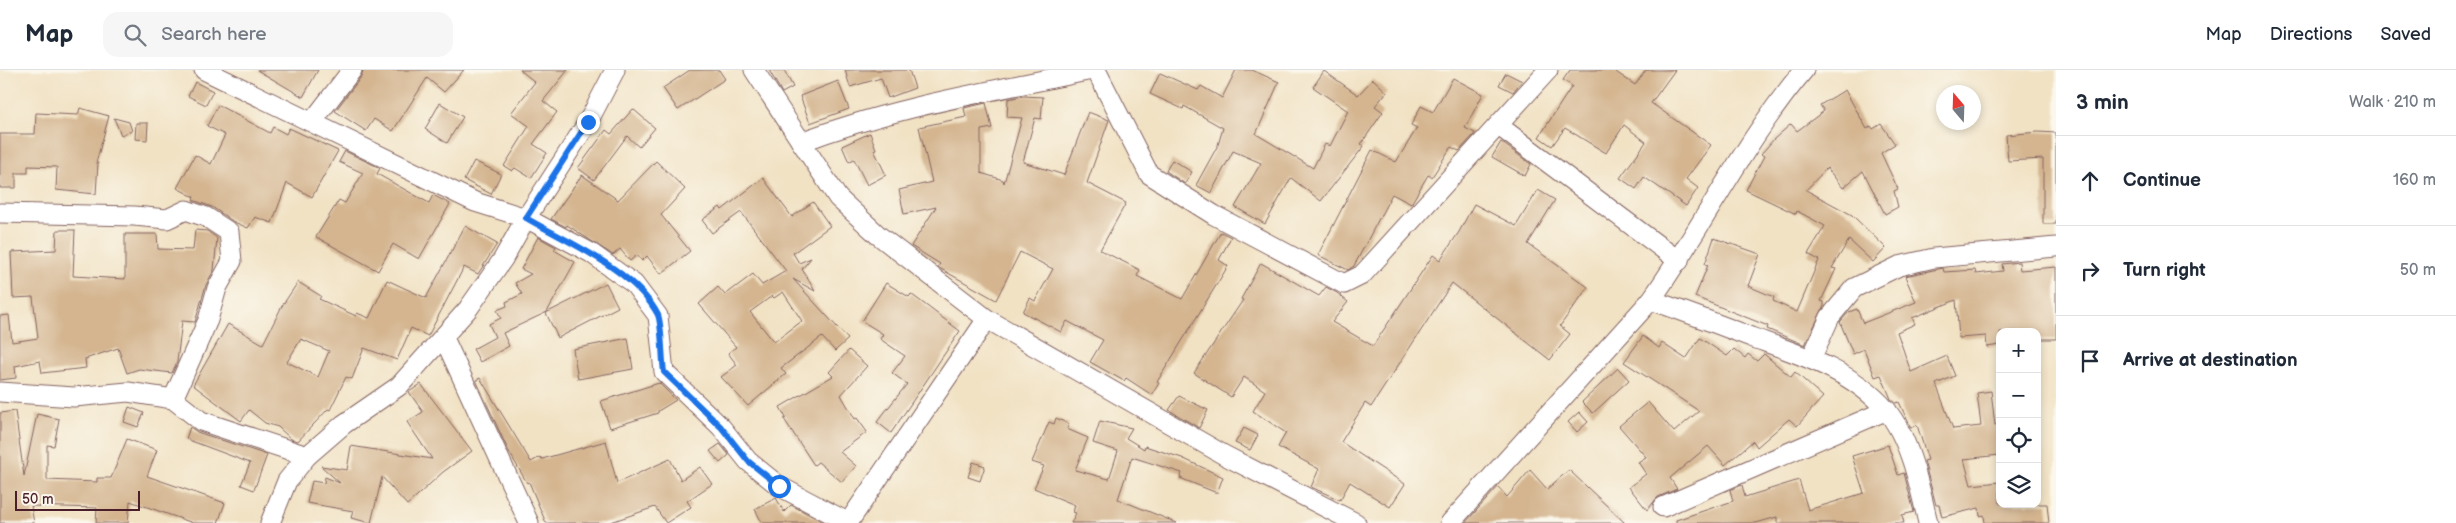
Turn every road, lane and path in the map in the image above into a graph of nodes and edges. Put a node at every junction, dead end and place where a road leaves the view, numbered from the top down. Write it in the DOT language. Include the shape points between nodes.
graph roads {
  1 [pos="204,70"];
  2 [pos="352,70"];
  3 [pos="615,70"];
  4 [pos="754,70"];
  5 [pos="1092,70"];
  6 [pos="1096,70"];
  7 [pos="1804,70"];
  8 [pos="1546,71"];
  9 [pos="232,75"];
  10 [pos="312,122"];
  11 [pos="1499,126"];
  12 [pos="801,142"];
  13 [pos="0,213"];
  14 [pos="526,218"];
  15 [pos="2056,247"];
  16 [pos="1679,261"];
  17 [pos="1651,300"];
  18 [pos="987,318"];
  19 [pos="444,338"];
  20 [pos="1811,359"];
  21 [pos="0,392"];
  22 [pos="173,399"];
  23 [pos="1887,410"];
  24 [pos="307,456"];
  25 [pos="1663,507"];
  26 [pos="270,523"];
  27 [pos="529,523"];
  28 [pos="848,523"];
  29 [pos="1356,523"];
  30 [pos="1450,523"];
  31 [pos="1928,523"];
  1 -- 9 [label="street"];
  2 -- 10 [label="street"];
  3 -- 14 [label="street" via="588,122"];
  4 -- 12 [label="street"];
  5 -- 12 [label="street" via="867,119"];
  6 -- 11 [label="street" via="1149,174 1214,215 1344,284 1362,275"];
  7 -- 16 [label="street" via="1756,138"];
  8 -- 11 [label="street"];
  9 -- 10 [label="street"];
  10 -- 14 [label="street" via="475,202"];
  11 -- 16 [label="street"];
  12 -- 18 [label="street" via="838,198 878,235"];
  13 -- 22 [label="street" via="134,216 167,220 186,210 206,217 230,232 232,260 217,288 208,320"];
  14 -- 19 [label="street" via="503,259"];
  14 -- 28 [label="street" via="591,254 634,284 658,316 664,372 721,427 748,461 779,486"];
  15 -- 20 [label="street" via="1934,258 1900,266 1854,288 1830,317"];
  16 -- 17 [label="street"];
  17 -- 20 [label="street"];
  17 -- 30 [label="street"];
  18 -- 28 [label="street"];
  18 -- 29 [label="street" via="1224,455"];
  19 -- 24 [label="street" via="399,386 344,424"];
  19 -- 27 [label="street"];
  20 -- 23 [label="street" via="1857,384"];
  21 -- 22 [label="street" via="74,397 128,392"];
  22 -- 24 [label="street" via="201,421"];
  23 -- 25 [label="street"];
  23 -- 31 [label="street" via="1903,439 1918,479"];
  24 -- 26 [label="street" via="287,481"];
}
